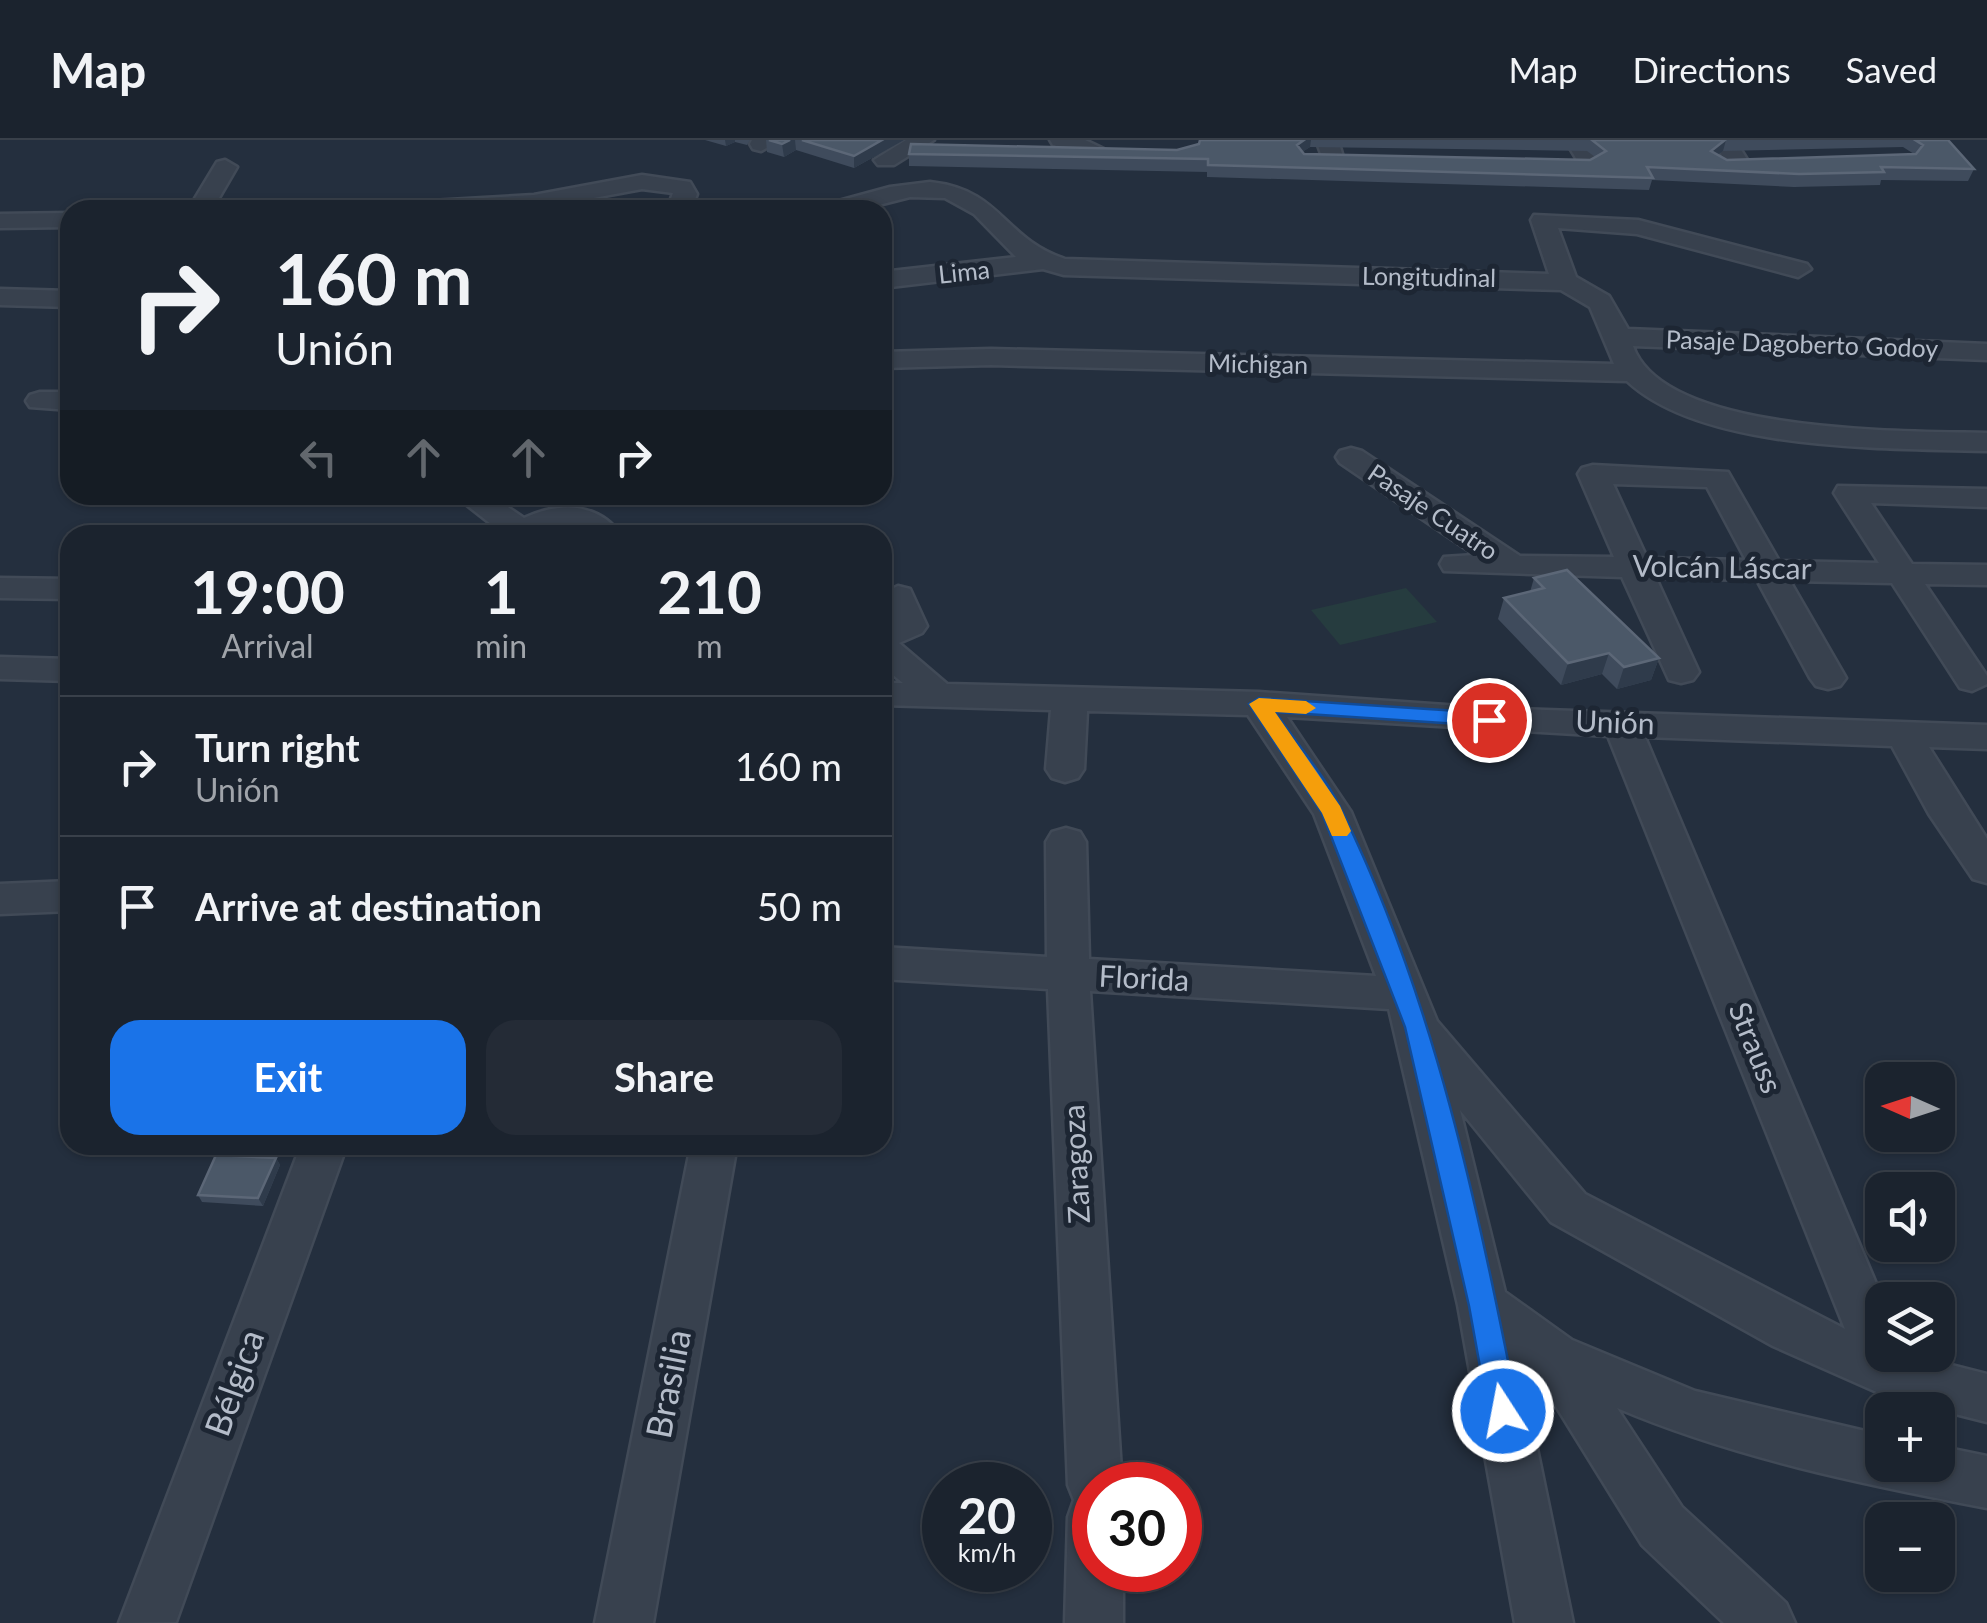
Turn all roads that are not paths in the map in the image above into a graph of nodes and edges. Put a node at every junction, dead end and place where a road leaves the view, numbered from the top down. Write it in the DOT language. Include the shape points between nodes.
graph roads {
  1 [pos="918,143"];
  2 [pos="1051,145"];
  3 [pos="949,147"];
  4 [pos="1107,151"];
  5 [pos="1323,151"];
  6 [pos="1361,158"];
  7 [pos="886,160"];
  8 [pos="225,167"];
  9 [pos="206,200"];
  10 [pos="545,200"];
  11 [pos="683,200"];
  12 [pos="875,200"];
  13 [pos="0,220"];
  14 [pos="60,220"];
  15 [pos="1044,262"];
  16 [pos="1798,269"];
  17 [pos="892,279"];
  18 [pos="1565,282"];
  19 [pos="0,297"];
  20 [pos="60,299"];
  21 [pos="1617,336"];
  22 [pos="1987,352"];
  23 [pos="892,360"];
  24 [pos="1633,373"];
  25 [pos="40,401"];
  26 [pos="60,401"];
  27 [pos="1987,442"];
  28 [pos="1352,457"];
  29 [pos="1987,498"];
  30 [pos="489,505"];
  31 [pos="510,505"];
  32 [pos="526,525"];
  33 [pos="529,525"];
  34 [pos="543,525"];
  35 [pos="598,525"];
  36 [pos="1456,564"];
  37 [pos="1514,566"];
  38 [pos="1634,566"];
  39 [pos="1766,568"];
  40 [pos="1899,572"];
  41 [pos="1987,575"];
  42 [pos="0,588"];
  43 [pos="60,589"];
  44 [pos="898,596"];
  45 [pos="892,634"];
  46 [pos="892,656"];
  47 [pos="0,668"];
  48 [pos="60,670"];
  49 [pos="1681,672"];
  50 [pos="1828,678"];
  51 [pos="1972,680"];
  52 [pos="892,694"];
  53 [pos="938,695"];
  54 [pos="1070,699"];
  55 [pos="1259,704"];
  56 [pos="1621,723"];
  57 [pos="1904,735"];
  58 [pos="1987,737"];
  59 [pos="1065,768"];
  60 [pos="1066,842"];
  61 [pos="1987,869"];
  62 [pos="60,896"];
  63 [pos="0,899"];
  64 [pos="892,964"];
  65 [pos="1068,974"];
  66 [pos="1412,1010"];
  67 [pos="320,1155"];
  68 [pos="712,1155"];
  69 [pos="1483,1306"];
  70 [pos="1865,1316"];
  71 [pos="1554,1356"];
  72 [pos="1865,1362"];
  73 [pos="1888,1372"];
  74 [pos="1987,1398"];
  75 [pos="1865,1457"];
  76 [pos="1096,1462"];
  77 [pos="1955,1476"];
  78 [pos="1987,1482"];
  79 [pos="1094,1592"];
  80 [pos="148,1622"];
  81 [pos="140,1623"];
  82 [pos="160,1623"];
  83 [pos="624,1623"];
  84 [pos="1094,1623"];
  85 [pos="1544,1623"];
  86 [pos="1766,1623"];
  1 -- 3 [label="street"];
  1 -- 7 [label="street"];
  2 -- 4 [label="street"];
  5 -- 6 [label="street"];
  8 -- 9 [label="street"];
  10 -- 11 [label="street" via="642,182 682,187"];
  12 -- 15 [label="street, Longitudinal" via="916,190 964,195"];
  13 -- 14 [label="street"];
  15 -- 17 [label="street, Lima"];
  15 -- 18 [label="street, Longitudinal" via="1096,269"];
  16 -- 18 [label="street" via="1638,226 1543,220"];
  18 -- 21 [label="street" via="1594,292"];
  19 -- 20 [label="street"];
  21 -- 22 [label="street, Pasaje Dagoberto Godoy"];
  21 -- 24 [label="street"];
  23 -- 24 [label="street, Michigan"];
  24 -- 27 [label="street" via="1700,414 1761,428"];
  25 -- 26 [label="street"];
  28 -- 37 [label="street, Pasaje Cuatro"];
  29 -- 40 [label="street" via="1848,493"];
  30 -- 32 [label="street"];
  31 -- 33 [label="street"];
  34 -- 35 [label="street" via="576,516"];
  36 -- 37 [label="street, Volcán Láscar"];
  37 -- 38 [label="street, Volcán Láscar"];
  38 -- 39 [label="street, Volcán Láscar"];
  38 -- 39 [label="street" via="1593,474 1717,478"];
  38 -- 49 [label="street"];
  39 -- 40 [label="street, Volcán Láscar"];
  39 -- 50 [label="street"];
  40 -- 41 [label="street, Volcán Láscar"];
  40 -- 51 [label="street"];
  42 -- 43 [label="street"];
  44 -- 45 [label="street" via="910,626"];
  46 -- 53 [label="street"];
  47 -- 48 [label="street"];
  52 -- 53 [label="street, Unión"];
  53 -- 54 [label="street, Unión"];
  54 -- 55 [label="street, Unión"];
  54 -- 59 [label="street"];
  55 -- 56 [label="street, Unión"];
  55 -- 66 [label="street" via="1332,812"];
  56 -- 57 [label="street, Unión"];
  56 -- 70 [label="street, Strauss"];
  57 -- 58 [label="street, Unión"];
  57 -- 61 [label="street"];
  60 -- 65 [label="street, Zaragoza"];
  62 -- 63 [label="street"];
  64 -- 65 [label="street, Florida"];
  65 -- 66 [label="street, Florida"];
  65 -- 76 [label="street, Zaragoza"];
  66 -- 69 [label="street"];
  66 -- 72 [label="street" via="1568,1208 1790,1330"];
  67 -- 80 [label="street, Bélgica"];
  68 -- 83 [label="street, Brasilia"];
  69 -- 71 [label="street"];
  69 -- 85 [label="street"];
  71 -- 75 [label="street" via="1694,1415"];
  71 -- 86 [label="street" via="1662,1526"];
  73 -- 74 [label="street"];
  77 -- 78 [label="street"];
  79 -- 84 [label="street"];
  80 -- 81 [label="street"];
  80 -- 82 [label="street"];
}
